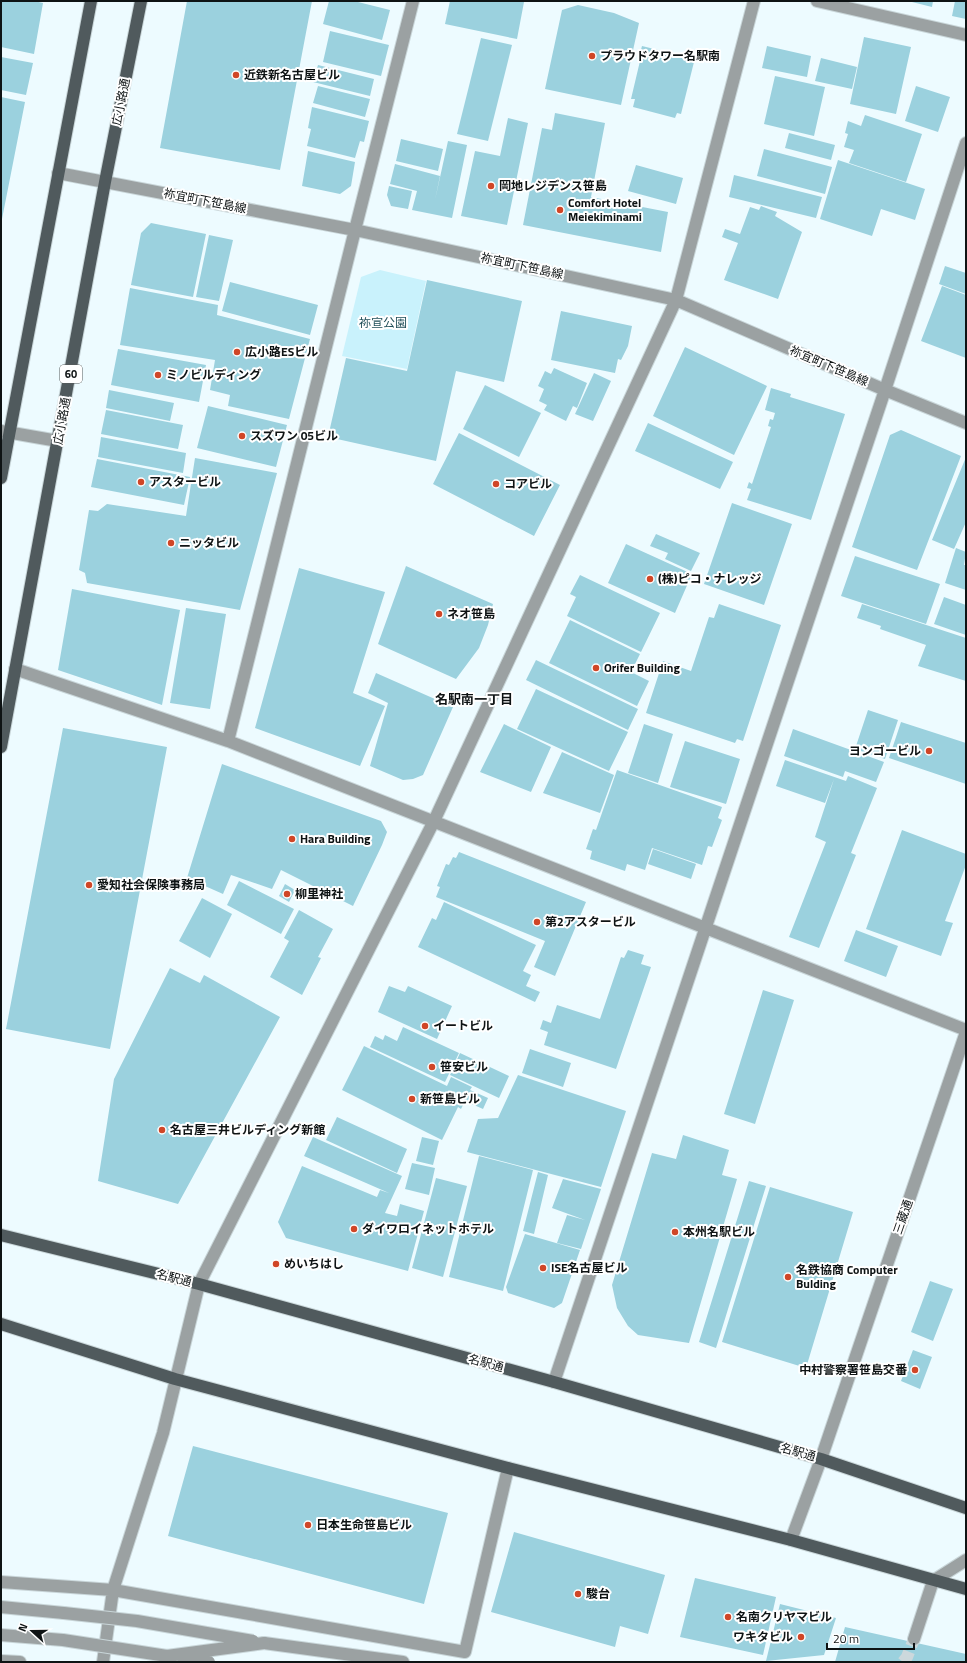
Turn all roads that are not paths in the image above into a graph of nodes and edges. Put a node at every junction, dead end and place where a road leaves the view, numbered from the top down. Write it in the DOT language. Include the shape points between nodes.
graph roads {
  1 [pos="91,1"];
  2 [pos="141,1"];
  3 [pos="413,1"];
  4 [pos="754,1"];
  5 [pos="817,1"];
  6 [pos="966,34"];
  7 [pos="966,143"];
  8 [pos="58,173"];
  9 [pos="105,182"];
  10 [pos="355,230"];
  11 [pos="676,300"];
  12 [pos="885,390"];
  13 [pos="966,423"];
  14 [pos="5,432"];
  15 [pos="58,441"];
  16 [pos="1,478"];
  17 [pos="15,669"];
  18 [pos="228,740"];
  19 [pos="1,746"];
  20 [pos="434,820"];
  21 [pos="705,928"];
  22 [pos="966,1031"];
  23 [pos="1,1235"];
  24 [pos="199,1284"];
  25 [pos="1,1324"];
  26 [pos="175,1379"];
  27 [pos="554,1382"];
  28 [pos="821,1459"];
  29 [pos="508,1468"];
  30 [pos="966,1508"];
  31 [pos="791,1540"];
  32 [pos="966,1560"];
  33 [pos="933,1581"];
  34 [pos="1,1582"];
  35 [pos="113,1590"];
  36 [pos="966,1590"];
  37 [pos="1,1607"];
  38 [pos="1,1635"];
  39 [pos="914,1639"];
  40 [pos="63,1640"];
  41 [pos="264,1643"];
  42 [pos="168,1656"];
  43 [pos="1,1660"];
  44 [pos="20,1662"];
  45 [pos="103,1662"];
  46 [pos="180,1662"];
  47 [pos="210,1662"];
  48 [pos="403,1662"];
  1 -- 8 [label="main road"];
  2 -- 9 [label="main road, 広小路通 / 60"];
  3 -- 10 [label="street"];
  4 -- 11 [label="street"];
  5 -- 6 [label="street"];
  7 -- 12 [label="street"];
  8 -- 9 [label="street, 祢宜町下笹島線"];
  8 -- 14 [label="main road"];
  9 -- 10 [label="street, 祢宜町下笹島線"];
  9 -- 15 [label="main road, 広小路通 / 60"];
  10 -- 11 [label="street, 祢宜町下笹島線"];
  10 -- 18 [label="street"];
  11 -- 12 [label="street, 祢宜町下笹島線"];
  11 -- 20 [label="street"];
  12 -- 13 [label="street, 祢宜町下笹島線"];
  12 -- 21 [label="street"];
  14 -- 15 [label="street"];
  14 -- 16 [label="main road"];
  15 -- 17 [label="main road, 広小路通 / 60"];
  17 -- 18 [label="street"];
  17 -- 19 [label="main road, 広小路通 / 60"];
  18 -- 20 [label="street"];
  20 -- 21 [label="street"];
  20 -- 24 [label="street"];
  21 -- 22 [label="street"];
  21 -- 27 [label="street"];
  22 -- 28 [label="street, 三蔵通"];
  23 -- 24 [label="main road, 名駅通"];
  24 -- 26 [label="street"];
  24 -- 27 [label="main road, 名駅通"];
  25 -- 26 [label="main road"];
  26 -- 29 [label="main road"];
  26 -- 35 [label="street" via="163,1434"];
  27 -- 28 [label="main road, 名駅通"];
  28 -- 30 [label="main road, 名駅通"];
  28 -- 31 [label="street, 三蔵通"];
  29 -- 31 [label="main road"];
  29 -- 35 [label="street" via="466,1652"];
  31 -- 33 [label="main road"];
  32 -- 33 [label="street"];
  33 -- 36 [label="main road"];
  33 -- 39 [label="street"];
  34 -- 35 [label="street"];
  35 -- 45 [label="street"];
  37 -- 41 [label="street, bridge" via="137,1621"];
  38 -- 40 [label="street, bridge"];
  40 -- 42 [label="street, bridge"];
  40 -- 47 [label="street, bridge"];
  41 -- 42 [label="street, bridge"];
  41 -- 48 [label="street"];
  42 -- 46 [label="street"];
  43 -- 44 [label="street"];
}
